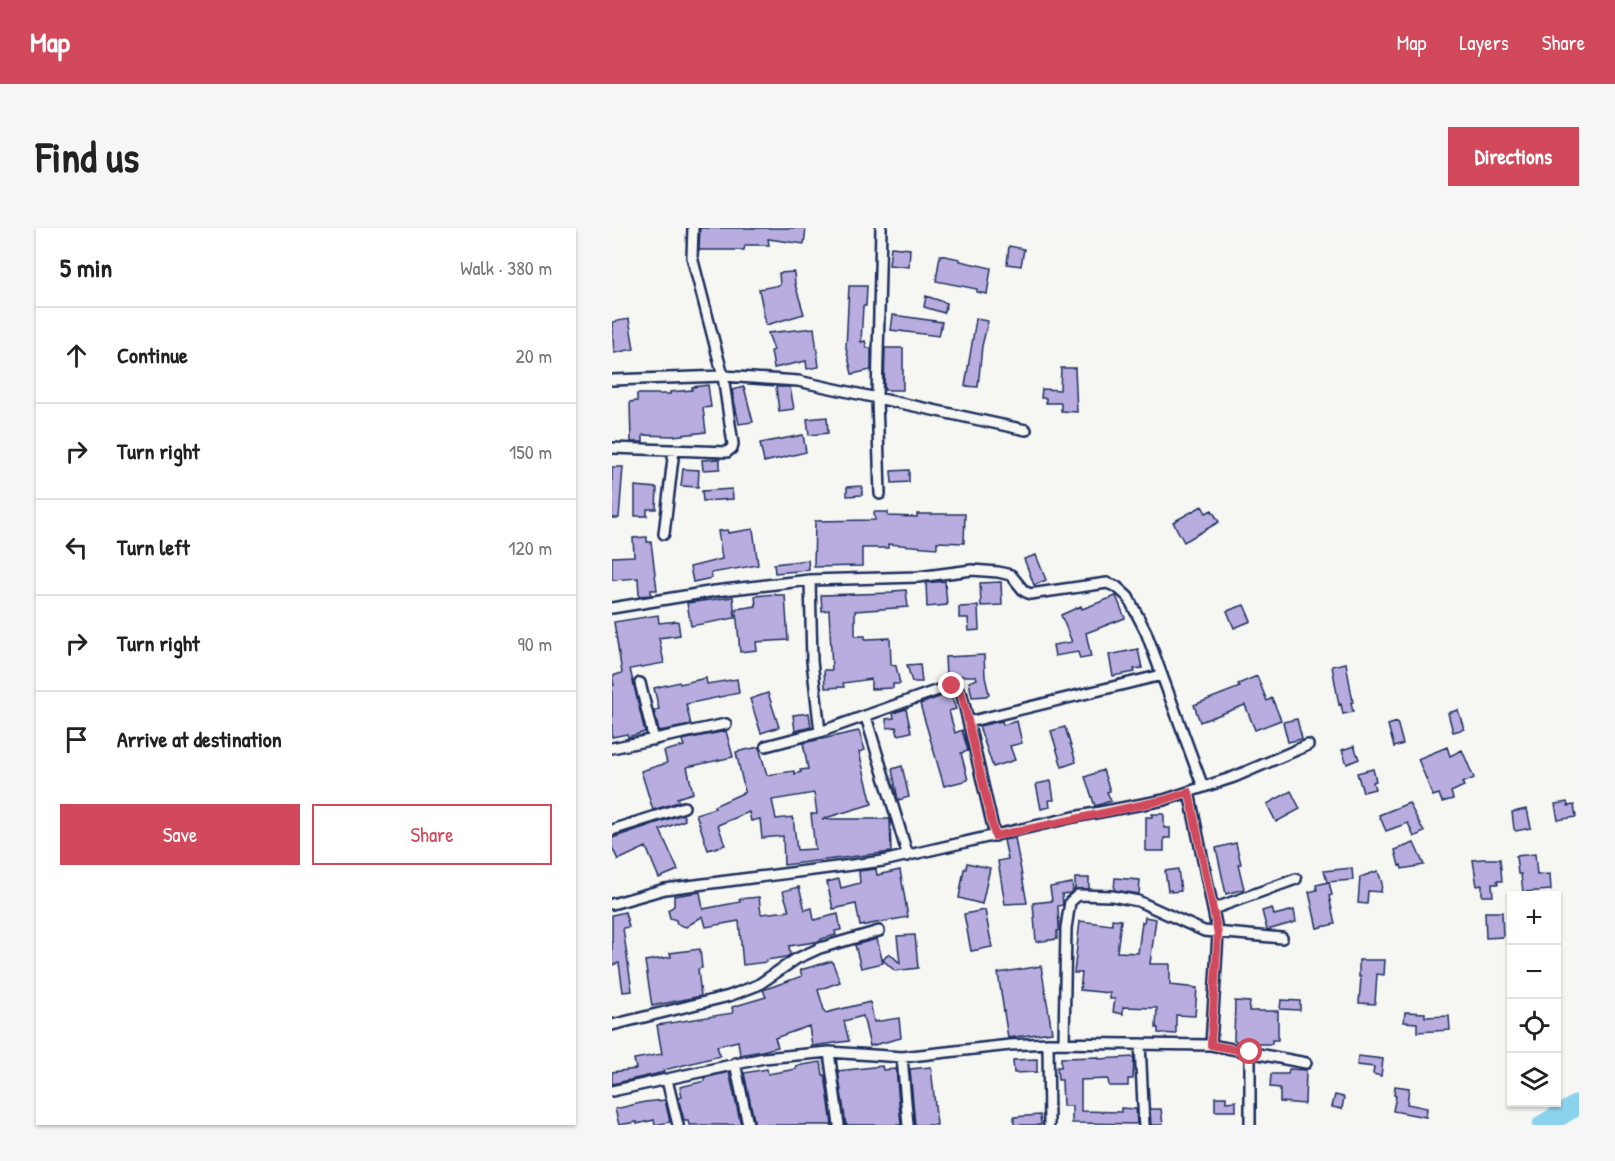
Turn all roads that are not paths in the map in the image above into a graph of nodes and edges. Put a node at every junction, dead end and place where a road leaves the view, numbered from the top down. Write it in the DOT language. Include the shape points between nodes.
graph roads {
  1 [pos="693,228"];
  2 [pos="881,228"];
  3 [pos="723,376"];
  4 [pos="612,380"];
  5 [pos="877,398"];
  6 [pos="1026,430"];
  7 [pos="612,448"];
  8 [pos="674,450"];
  9 [pos="880,494"];
  10 [pos="664,534"];
  11 [pos="810,580"];
  12 [pos="612,608"];
  13 [pos="1162,675"];
  14 [pos="640,683"];
  15 [pos="866,717"];
  16 [pos="968,722"];
  17 [pos="726,724"];
  18 [pos="820,732"];
  19 [pos="654,740"];
  20 [pos="1308,745"];
  21 [pos="766,746"];
  22 [pos="612,748"];
  23 [pos="1203,787"];
  24 [pos="1189,792"];
  25 [pos="684,807"];
  26 [pos="612,830"];
  27 [pos="995,836"];
  28 [pos="908,856"];
  29 [pos="1296,879"];
  30 [pos="612,904"];
  31 [pos="1213,909"];
  32 [pos="879,931"];
  33 [pos="1218,934"];
  34 [pos="1282,938"];
  35 [pos="612,1025"];
  36 [pos="1048,1043"];
  37 [pos="1064,1043"];
  38 [pos="1140,1044"];
  39 [pos="1211,1045"];
  40 [pos="829,1052"];
  41 [pos="1250,1052"];
  42 [pos="902,1057"];
  43 [pos="735,1063"];
  44 [pos="1306,1063"];
  45 [pos="667,1080"];
  46 [pos="612,1091"];
  47 [pos="678,1125"];
  48 [pos="748,1125"];
  49 [pos="839,1125"];
  50 [pos="908,1125"];
  51 [pos="1049,1125"];
  52 [pos="1144,1125"];
  53 [pos="1250,1125"];
  1 -- 3 [label="street" via="692,257"];
  2 -- 5 [label="street"];
  3 -- 4 [label="street"];
  3 -- 5 [label="street" via="798,381"];
  3 -- 8 [label="street" via="732,448 727,452"];
  5 -- 6 [label="street"];
  5 -- 9 [label="street"];
  7 -- 8 [label="street"];
  8 -- 10 [label="street"];
  11 -- 12 [label="street"];
  11 -- 13 [label="street" via="918,577 972,570 1011,575 1030,594 1107,583 1128,597"];
  11 -- 18 [label="street"];
  13 -- 16 [label="street"];
  13 -- 23 [label="street"];
  14 -- 19 [label="street"];
  15 -- 16 [label="street" via="952,686 962,695"];
  15 -- 18 [label="street"];
  15 -- 28 [label="street"];
  16 -- 27 [label="street"];
  17 -- 19 [label="street"];
  18 -- 21 [label="street"];
  19 -- 22 [label="street"];
  20 -- 23 [label="street"];
  23 -- 24 [label="street"];
  24 -- 27 [label="street"];
  24 -- 31 [label="street"];
  25 -- 26 [label="street"];
  27 -- 28 [label="street"];
  28 -- 30 [label="street" via="665,889"];
  29 -- 31 [label="street"];
  31 -- 33 [label="street"];
  32 -- 35 [label="street" via="820,948 758,985 729,996"];
  33 -- 34 [label="street"];
  33 -- 37 [label="street" via="1138,901 1077,895 1070,902 1066,928"];
  33 -- 39 [label="street"];
  36 -- 37 [label="street"];
  36 -- 42 [label="street"];
  36 -- 51 [label="street"];
  37 -- 38 [label="street"];
  38 -- 39 [label="street"];
  38 -- 52 [label="street"];
  39 -- 41 [label="street"];
  40 -- 42 [label="street"];
  40 -- 43 [label="street"];
  40 -- 49 [label="street"];
  41 -- 44 [label="street"];
  41 -- 53 [label="street"];
  42 -- 50 [label="street"];
  43 -- 45 [label="street"];
  43 -- 48 [label="street"];
  45 -- 46 [label="street"];
  45 -- 47 [label="street"];
}
